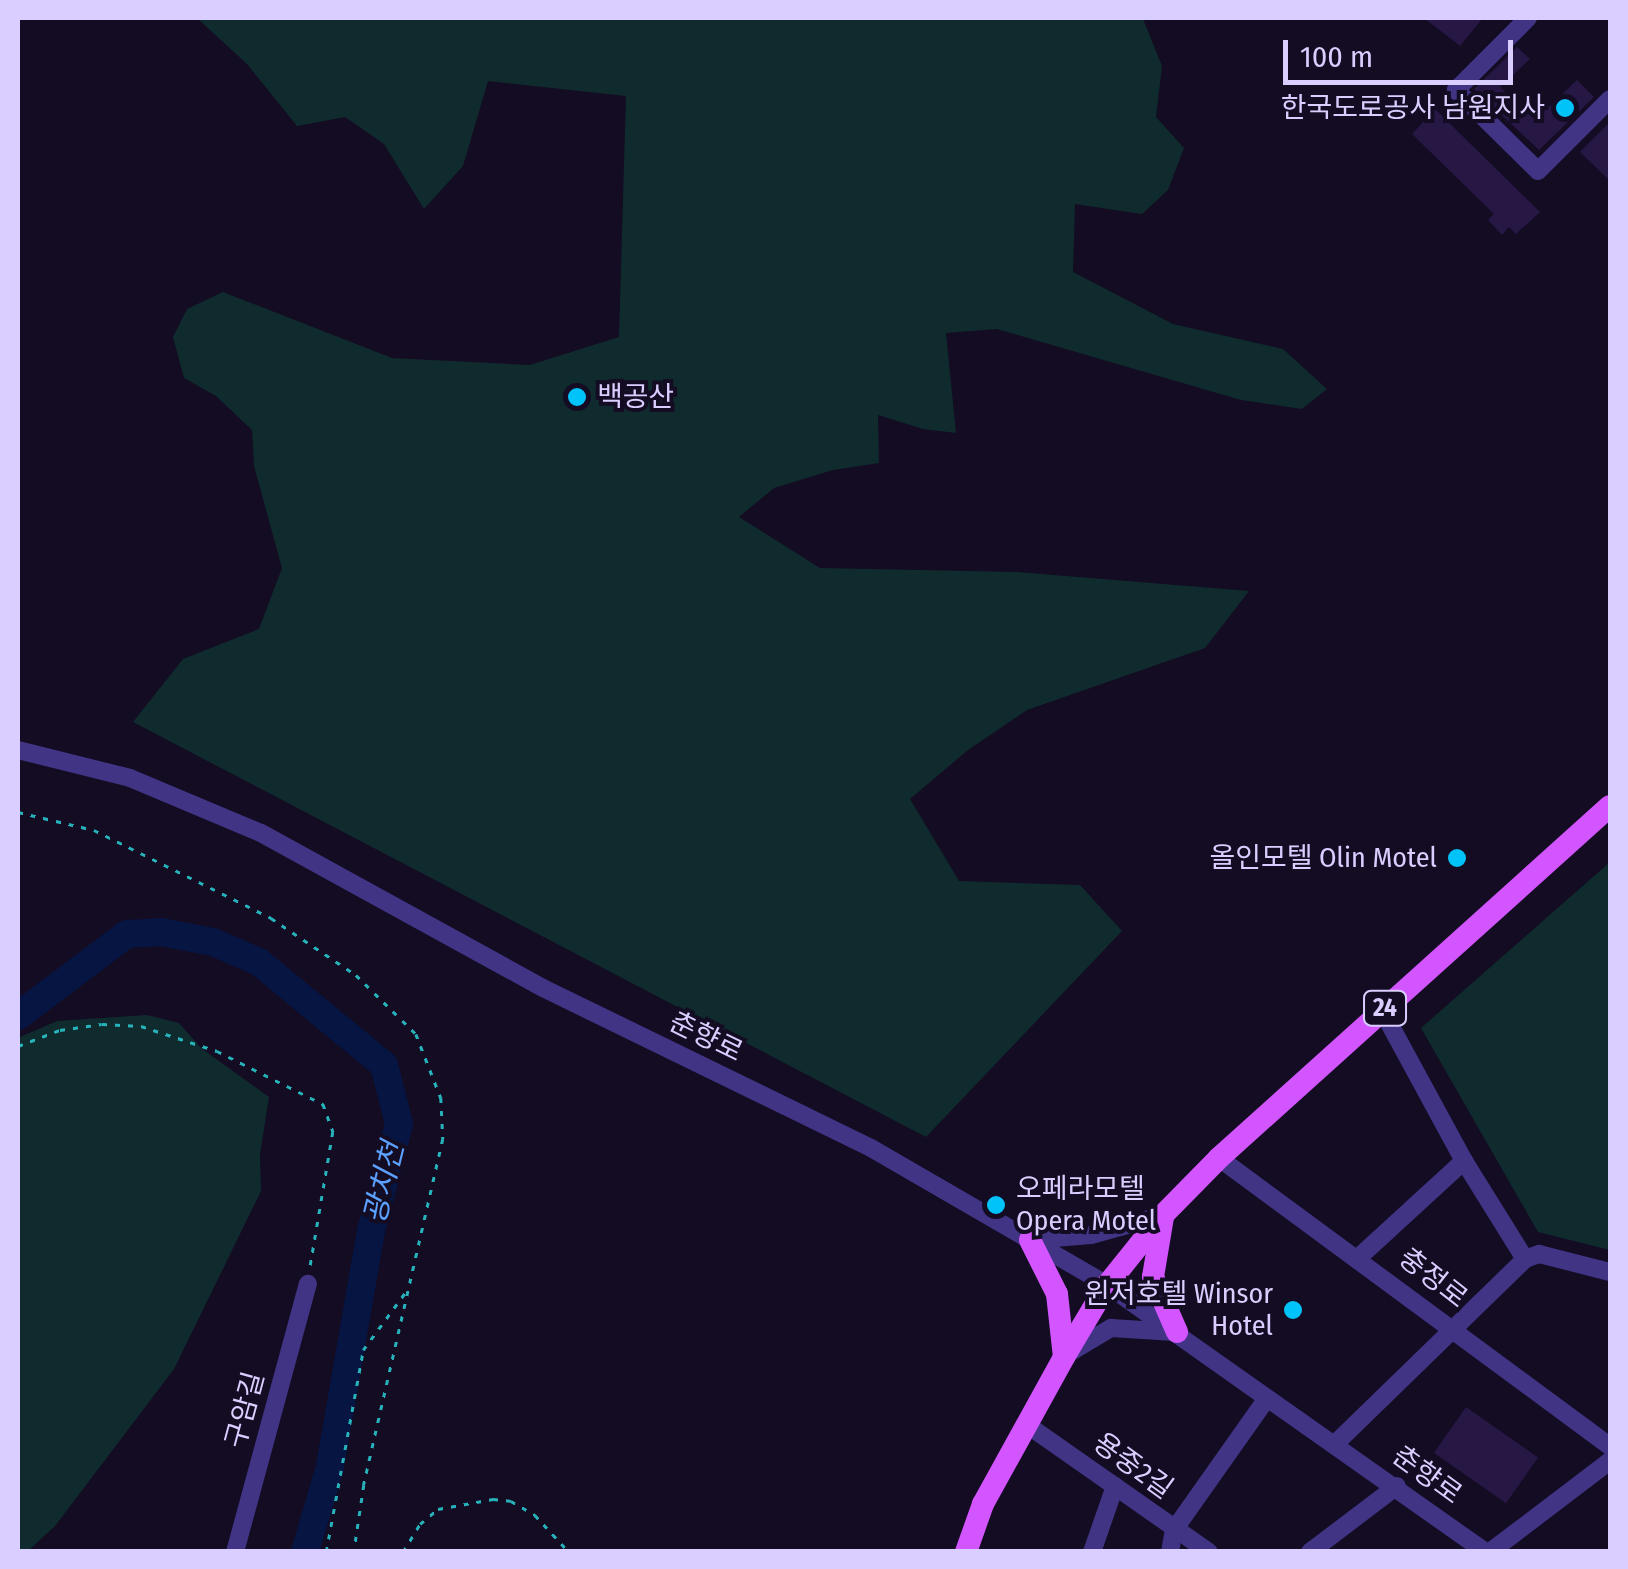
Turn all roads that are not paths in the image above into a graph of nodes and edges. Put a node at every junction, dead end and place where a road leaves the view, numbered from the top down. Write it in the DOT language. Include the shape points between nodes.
graph roads {
  1 [pos="1528,18"];
  2 [pos="1610,99"];
  3 [pos="18,750"];
  4 [pos="1610,806"];
  5 [pos="1382,1010"];
  6 [pos="1219,1158"];
  7 [pos="1464,1161"];
  8 [pos="1163,1214"];
  9 [pos="1030,1240"];
  10 [pos="1358,1258"];
  11 [pos="1525,1259"];
  12 [pos="1610,1272"];
  13 [pos="308,1284"];
  14 [pos="1107,1284"];
  15 [pos="1450,1329"];
  16 [pos="1177,1332"];
  17 [pos="1064,1356"];
  18 [pos="1267,1398"];
  19 [pos="1026,1424"];
  20 [pos="1336,1443"];
  21 [pos="1610,1446"];
  22 [pos="1610,1461"];
  23 [pos="1115,1486"];
  24 [pos="1397,1486"];
  25 [pos="1174,1530"];
  26 [pos="235,1552"];
  27 [pos="966,1552"];
  28 [pos="1092,1552"];
  29 [pos="1170,1552"];
  30 [pos="1209,1552"];
  31 [pos="1310,1552"];
  32 [pos="1488,1552"];
  1 -- 2 [label="street" via="1456,90 1538,170"];
  3 -- 9 [label="street, 춘향로" via="130,778 261,833 543,988 870,1148"];
  4 -- 5 [label="main road, 24"];
  5 -- 6 [label="main road, 24"];
  5 -- 7 [label="street"];
  6 -- 8 [label="main road, 24"];
  6 -- 10 [label="street, 충정로"];
  7 -- 10 [label="street"];
  7 -- 11 [label="street"];
  8 -- 9 [label="street" via="1092,1236"];
  8 -- 14 [label="main road, 24"];
  8 -- 16 [label="main road" via="1153,1277"];
  9 -- 14 [label="street, 춘향로"];
  9 -- 17 [label="main road" via="1057,1294"];
  10 -- 15 [label="street, 충정로"];
  11 -- 12 [label="street" via="1539,1254"];
  11 -- 15 [label="street"];
  13 -- 26 [label="street, 구암길"];
  14 -- 16 [label="street, 춘향로"];
  14 -- 17 [label="main road, 24"];
  15 -- 20 [label="street"];
  15 -- 21 [label="street, 충정로"];
  16 -- 17 [label="street" via="1112,1328"];
  16 -- 18 [label="street, 춘향로"];
  17 -- 19 [label="main road, 24"];
  18 -- 20 [label="street, 춘향로"];
  18 -- 25 [label="street"];
  19 -- 23 [label="street, 용중2길"];
  19 -- 27 [label="main road, 24"];
  20 -- 24 [label="street, 춘향로"];
  22 -- 32 [label="street, 춘향로"];
  23 -- 25 [label="street, 용중2길"];
  23 -- 28 [label="street"];
  24 -- 31 [label="street"];
  24 -- 32 [label="street, 춘향로"];
  25 -- 29 [label="street"];
  25 -- 30 [label="street, 용중2길"];
}
